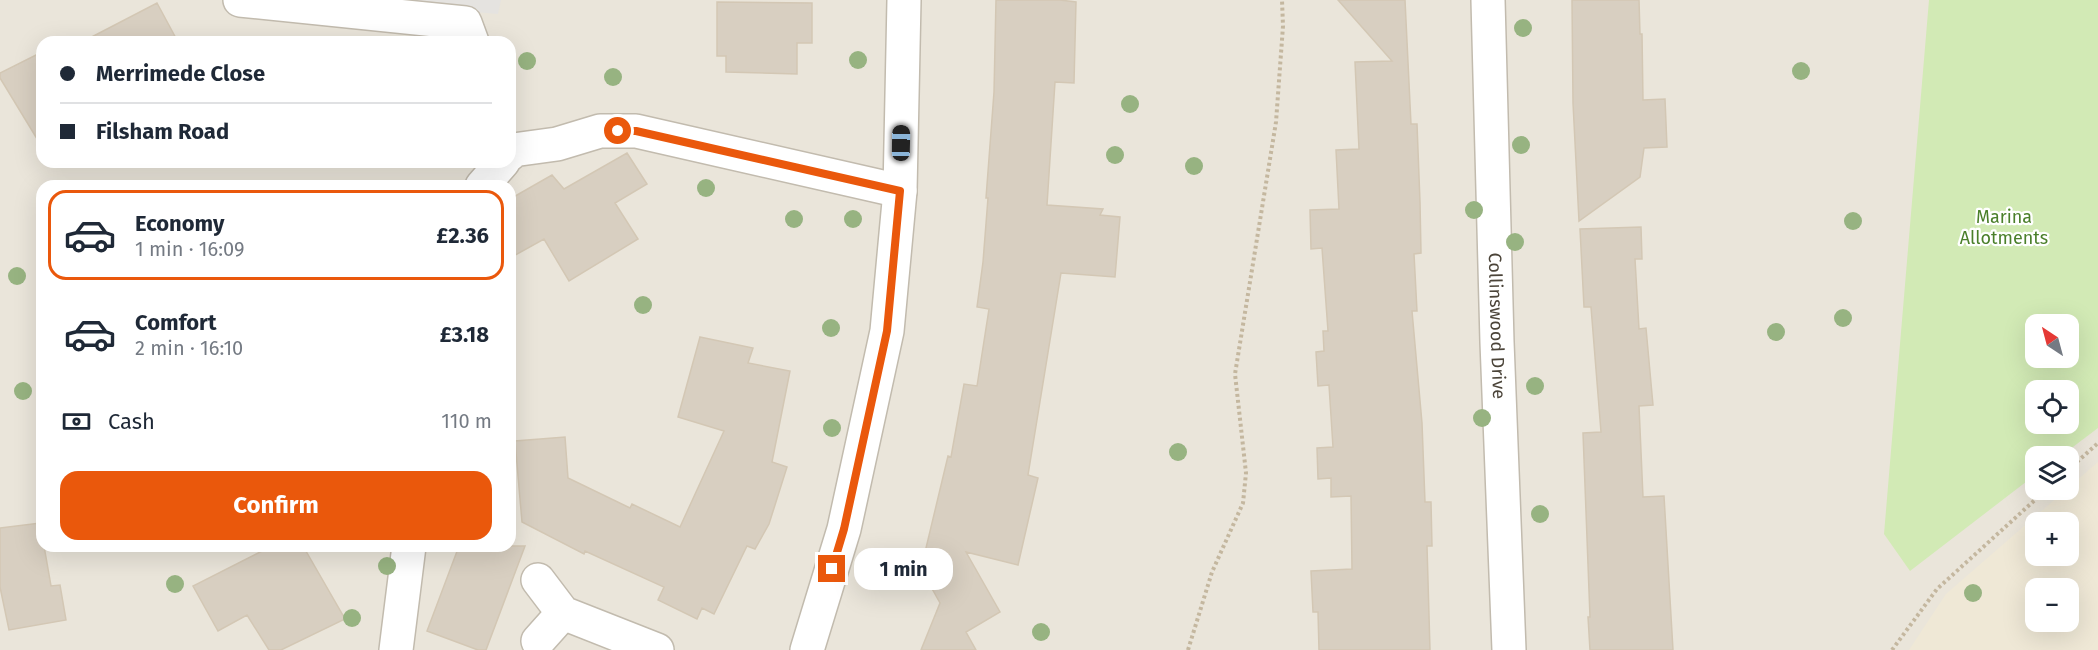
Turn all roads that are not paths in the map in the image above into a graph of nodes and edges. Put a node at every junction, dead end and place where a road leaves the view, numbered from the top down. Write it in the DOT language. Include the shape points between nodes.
graph roads {
  1 [pos="240,0"];
  2 [pos="904,0"];
  3 [pos="1488,0"];
  4 [pos="470,36"];
  5 [pos="516,151"];
  6 [pos="496,168"];
  7 [pos="487,180"];
  8 [pos="900,191"];
  9 [pos="408,552"];
  10 [pos="538,580"];
  11 [pos="563,613"];
  12 [pos="538,641"];
  13 [pos="396,650"];
  14 [pos="657,650"];
  15 [pos="807,650"];
  16 [pos="1509,650"];
  1 -- 4 [label="street" via="465,23"];
  2 -- 8 [label="street"];
  3 -- 16 [label="street, Collinswood Drive"];
  5 -- 8 [label="street" via="600,131 636,131"];
  6 -- 7 [label="street"];
  8 -- 15 [label="street" via="887,331 844,529"];
  9 -- 13 [label="street"];
  10 -- 11 [label="street"];
  11 -- 12 [label="street"];
  11 -- 14 [label="street"];
}
